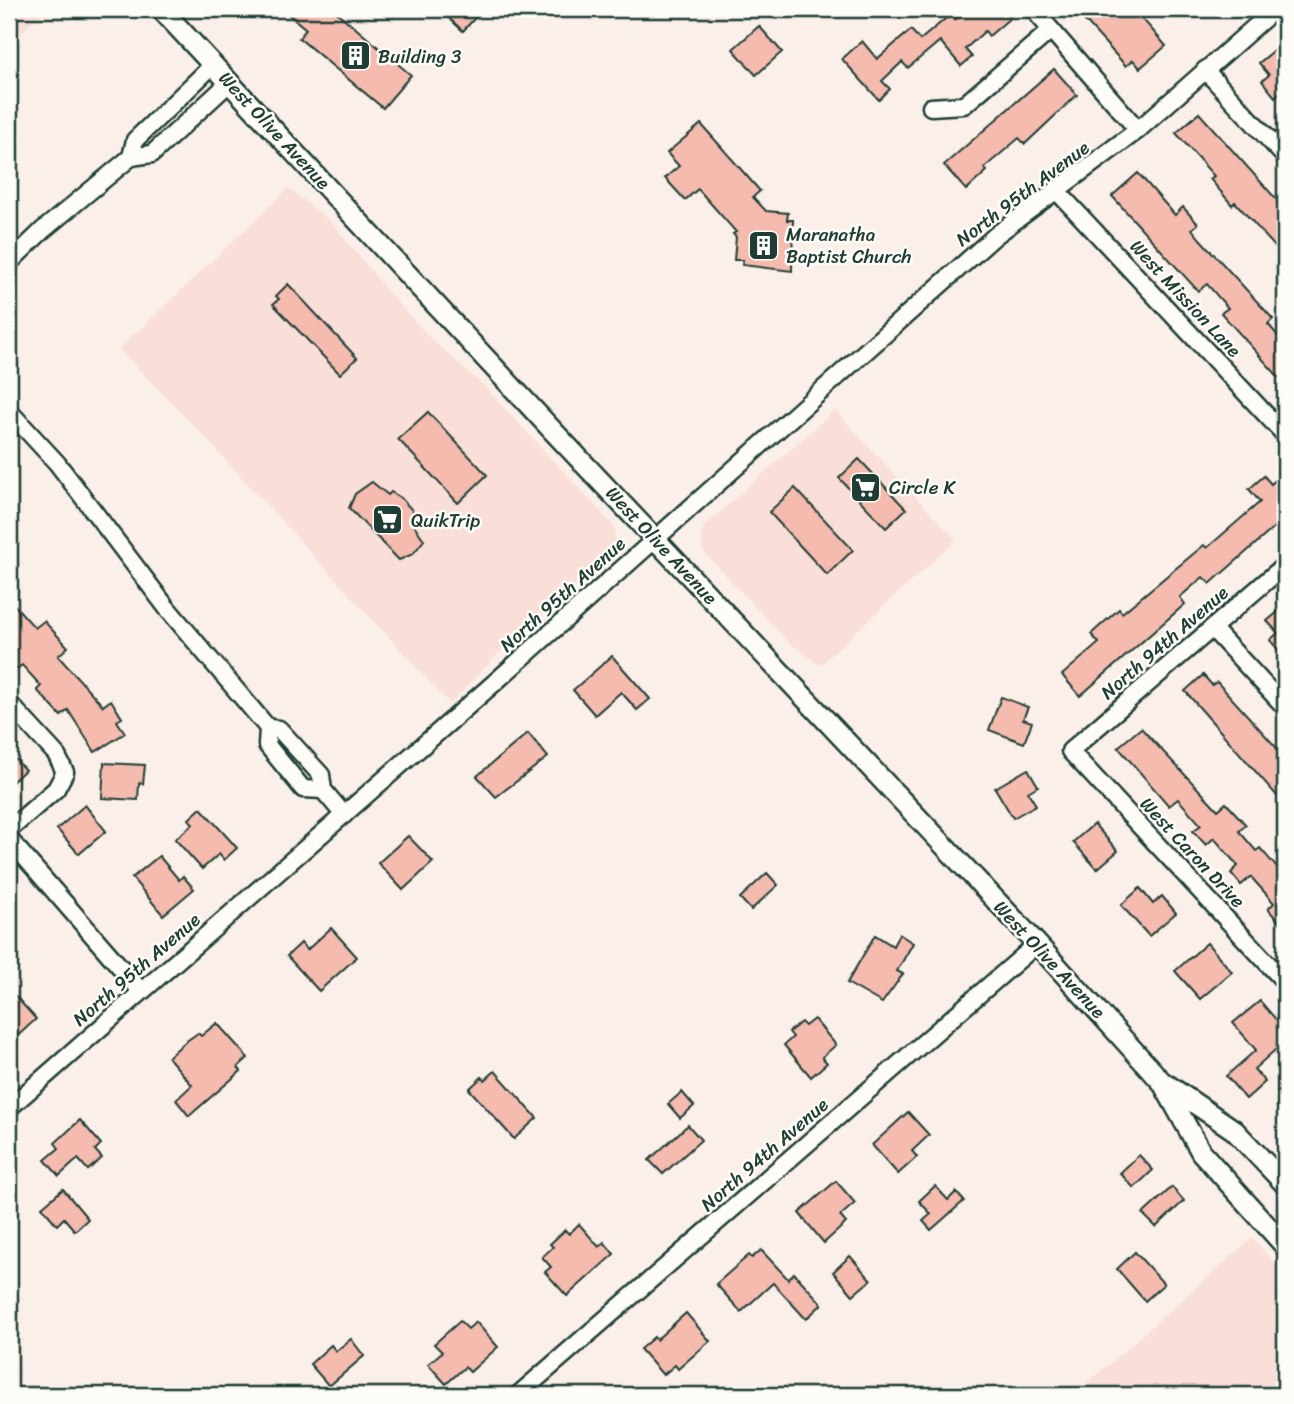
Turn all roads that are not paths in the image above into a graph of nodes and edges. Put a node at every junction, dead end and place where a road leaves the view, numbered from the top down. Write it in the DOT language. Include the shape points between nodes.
graph roads {
  1 [pos="161,9"];
  2 [pos="1033,9"];
  3 [pos="1275,9"];
  4 [pos="1051,30"];
  5 [pos="214,64"];
  6 [pos="1205,70"];
  7 [pos="230,82"];
  8 [pos="931,107"];
  9 [pos="1138,130"];
  10 [pos="131,157"];
  11 [pos="1285,157"];
  12 [pos="1056,190"];
  13 [pos="9,263"];
  14 [pos="9,411"];
  15 [pos="1285,435"];
  16 [pos="655,539"];
  17 [pos="1285,565"];
  18 [pos="1212,628"];
  19 [pos="9,703"];
  20 [pos="1285,707"];
  21 [pos="1070,751"];
  22 [pos="344,815"];
  23 [pos="9,830"];
  24 [pos="9,839"];
  25 [pos="1037,944"];
  26 [pos="1285,982"];
  27 [pos="141,991"];
  28 [pos="1162,1082"];
  29 [pos="9,1108"];
  30 [pos="1285,1184"];
  31 [pos="1285,1245"];
  32 [pos="518,1395"];
  1 -- 5 [label="main road, West Olive Avenue"];
  2 -- 4 [label="street"];
  3 -- 6 [label="street, North 95th Avenue"];
  4 -- 8 [label="street" via="964,105"];
  4 -- 9 [label="street"];
  5 -- 7 [label="main road, West Olive Avenue"];
  5 -- 10 [label="street" via="135,140"];
  6 -- 9 [label="street, North 95th Avenue"];
  6 -- 11 [label="street"];
  7 -- 10 [label="street" via="152,154"];
  7 -- 16 [label="main road, West Olive Avenue"];
  9 -- 12 [label="street, North 95th Avenue"];
  10 -- 13 [label="street"];
  12 -- 15 [label="street, West Mission Lane"];
  12 -- 16 [label="street, North 95th Avenue" via="996,235"];
  14 -- 22 [label="street" via="57,463 167,608 268,729 279,729 321,775 323,790"];
  16 -- 22 [label="street, North 95th Avenue"];
  16 -- 25 [label="main road, West Olive Avenue"];
  17 -- 18 [label="street, North 94th Avenue"];
  18 -- 20 [label="street"];
  18 -- 21 [label="street, North 94th Avenue"];
  19 -- 23 [label="street" via="56,754 65,772 56,789"];
  21 -- 26 [label="street, West Caron Drive"];
  22 -- 27 [label="street, North 95th Avenue"];
  24 -- 27 [label="street"];
  25 -- 28 [label="main road, West Olive Avenue"];
  25 -- 32 [label="street, North 94th Avenue"];
  27 -- 29 [label="street, North 95th Avenue"];
  28 -- 30 [label="main road, West Olive Avenue" via="1234,1130"];
  28 -- 31 [label="main road, West Olive Avenue" via="1201,1152"];
}
